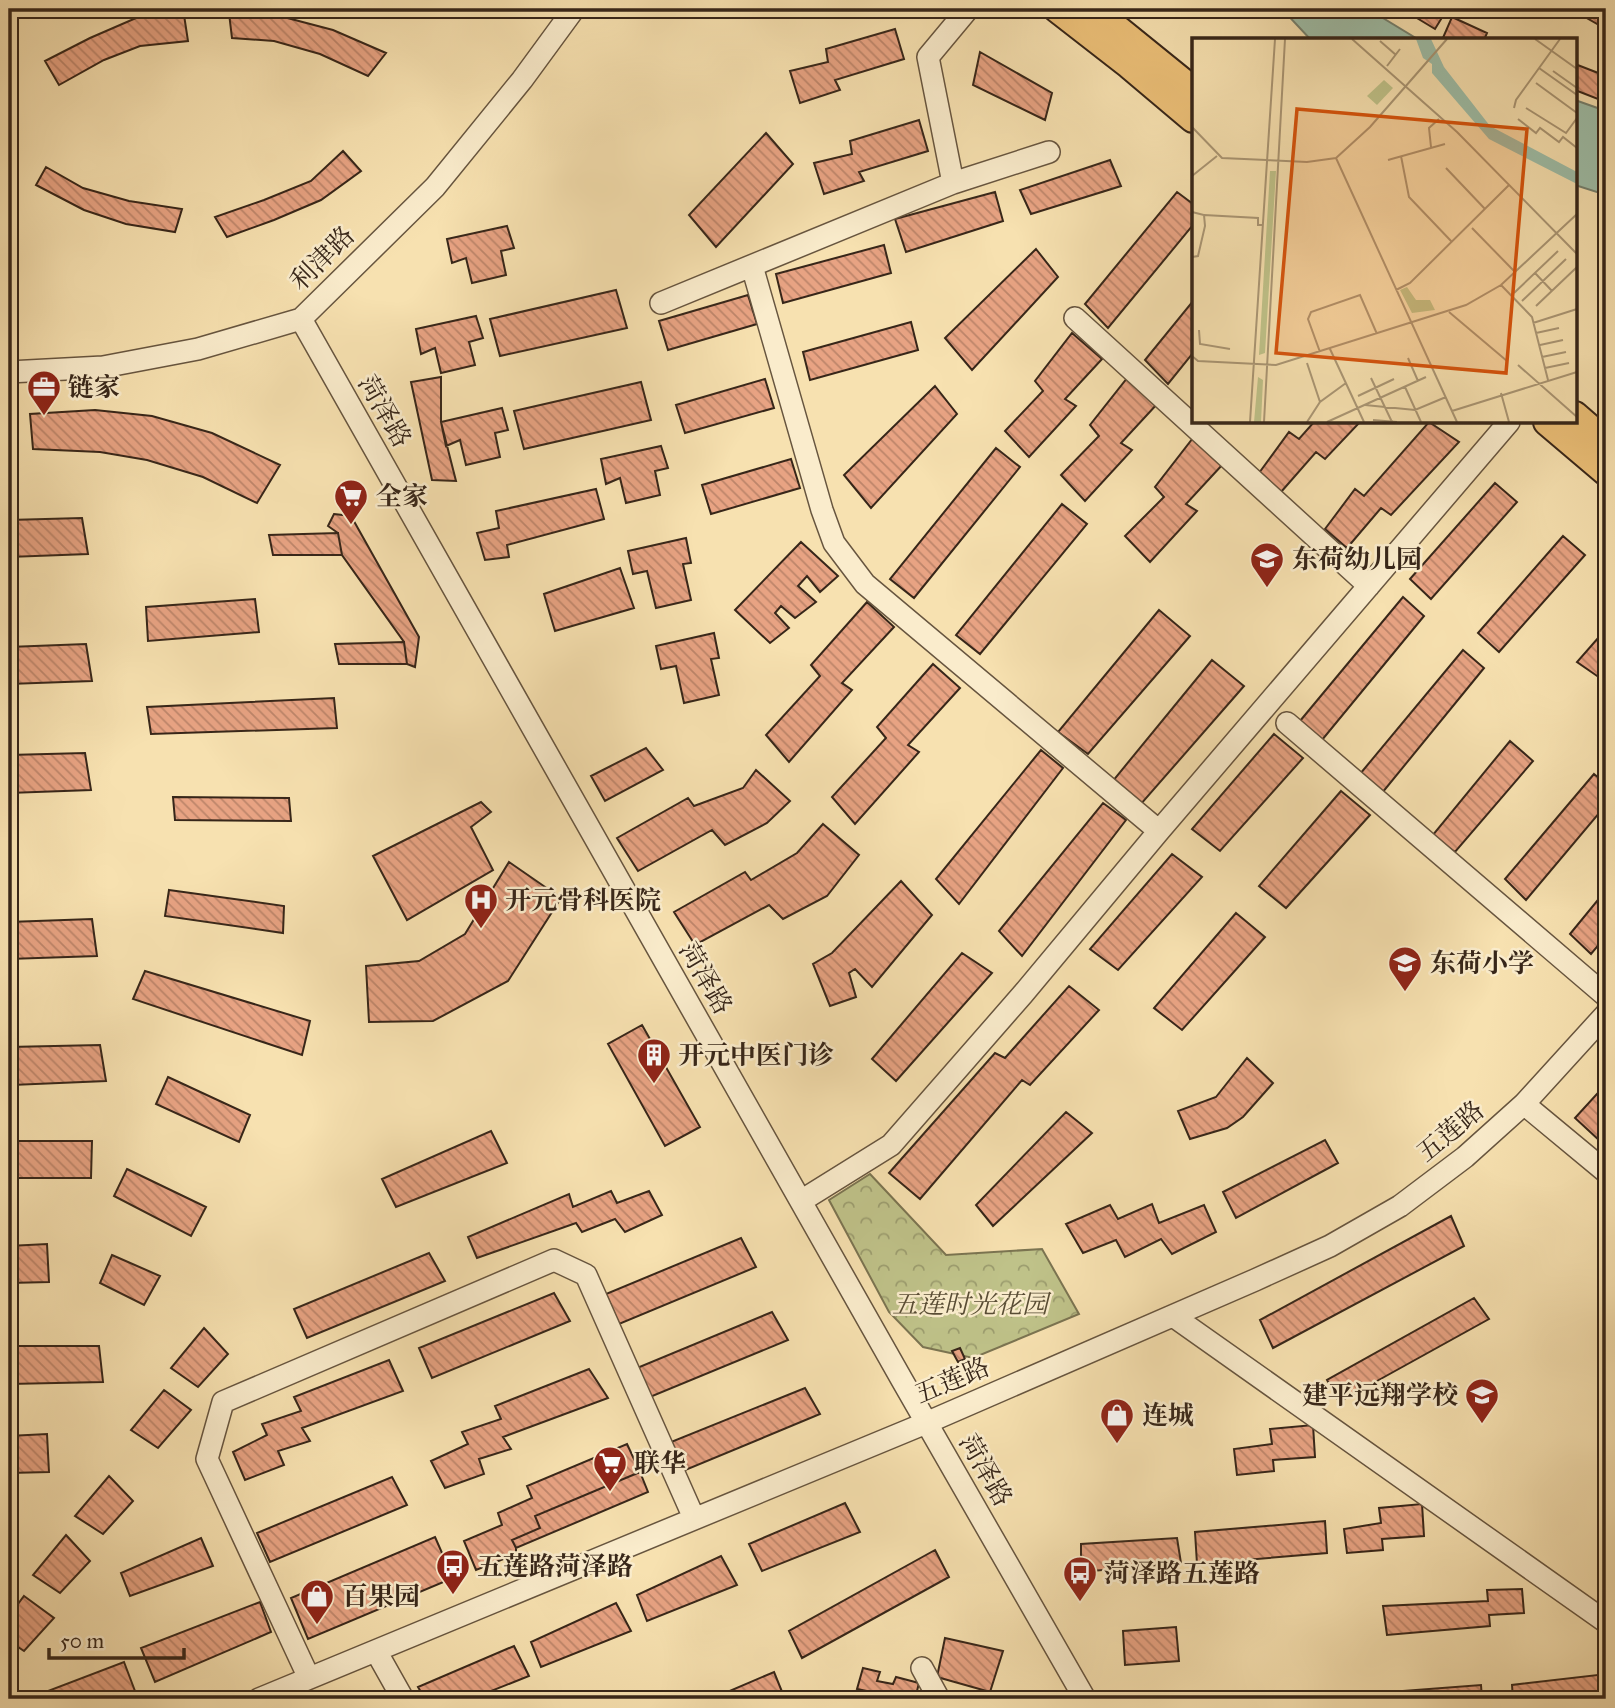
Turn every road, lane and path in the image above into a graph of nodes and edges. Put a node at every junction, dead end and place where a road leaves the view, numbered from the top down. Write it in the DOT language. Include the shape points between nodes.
graph roads {
  1 [pos="574,9"];
  2 [pos="968,9"];
  3 [pos="1057,9"];
  4 [pos="1093,9"];
  5 [pos="1192,89"];
  6 [pos="1192,118"];
  7 [pos="1049,152"];
  8 [pos="953,183"];
  9 [pos="752,266"];
  10 [pos="661,303"];
  11 [pos="1075,318"];
  12 [pos="301,319"];
  13 [pos="9,372"];
  14 [pos="1576,416"];
  15 [pos="1507,424"];
  16 [pos="1549,424"];
  17 [pos="1606,442"];
  18 [pos="1606,472"];
  19 [pos="1369,586"];
  20 [pos="1287,723"];
  21 [pos="1159,831"];
  22 [pos="1606,996"];
  23 [pos="1606,1014"];
  24 [pos="1524,1104"];
  25 [pos="1606,1171"];
  26 [pos="800,1201"];
  27 [pos="1173,1316"];
  28 [pos="926,1423"];
  29 [pos="694,1518"];
  30 [pos="1606,1622"];
  31 [pos="376,1651"];
  32 [pos="922,1668"];
  33 [pos="309,1678"];
  34 [pos="259,1699"];
  35 [pos="403,1699"];
  36 [pos="939,1699"];
  37 [pos="1085,1699"];
  1 -- 12 [label="street, 利津路" via="435,187"];
  2 -- 8 [label="street" via="928,57"];
  3 -- 6 [label="main road"];
  4 -- 5 [label="main road"];
  7 -- 8 [label="street"];
  8 -- 9 [label="street"];
  9 -- 10 [label="street"];
  9 -- 21 [label="street" via="834,543 865,584"];
  11 -- 19 [label="street"];
  12 -- 13 [label="street, 利津路" via="198,348 103,367"];
  12 -- 26 [label="street, 菏泽路"];
  14 -- 17 [label="main road"];
  15 -- 19 [label="street"];
  16 -- 18 [label="main road"];
  19 -- 21 [label="street"];
  20 -- 22 [label="street"];
  21 -- 26 [label="street" via="891,1144"];
  23 -- 24 [label="street, 五莲路"];
  24 -- 25 [label="street"];
  24 -- 27 [label="street, 五莲路" via="1465,1157 1366,1227"];
  26 -- 28 [label="street, 菏泽路"];
  27 -- 28 [label="street, 五莲路"];
  27 -- 30 [label="street"];
  28 -- 29 [label="street, 五莲路"];
  28 -- 37 [label="street, 菏泽路"];
  29 -- 31 [label="street, 五莲路"];
  29 -- 33 [label="street" via="586,1275 554,1260 223,1402 207,1458"];
  31 -- 33 [label="street, 五莲路"];
  31 -- 35 [label="street"];
  32 -- 36 [label="street"];
  33 -- 34 [label="street, 五莲路"];
}
